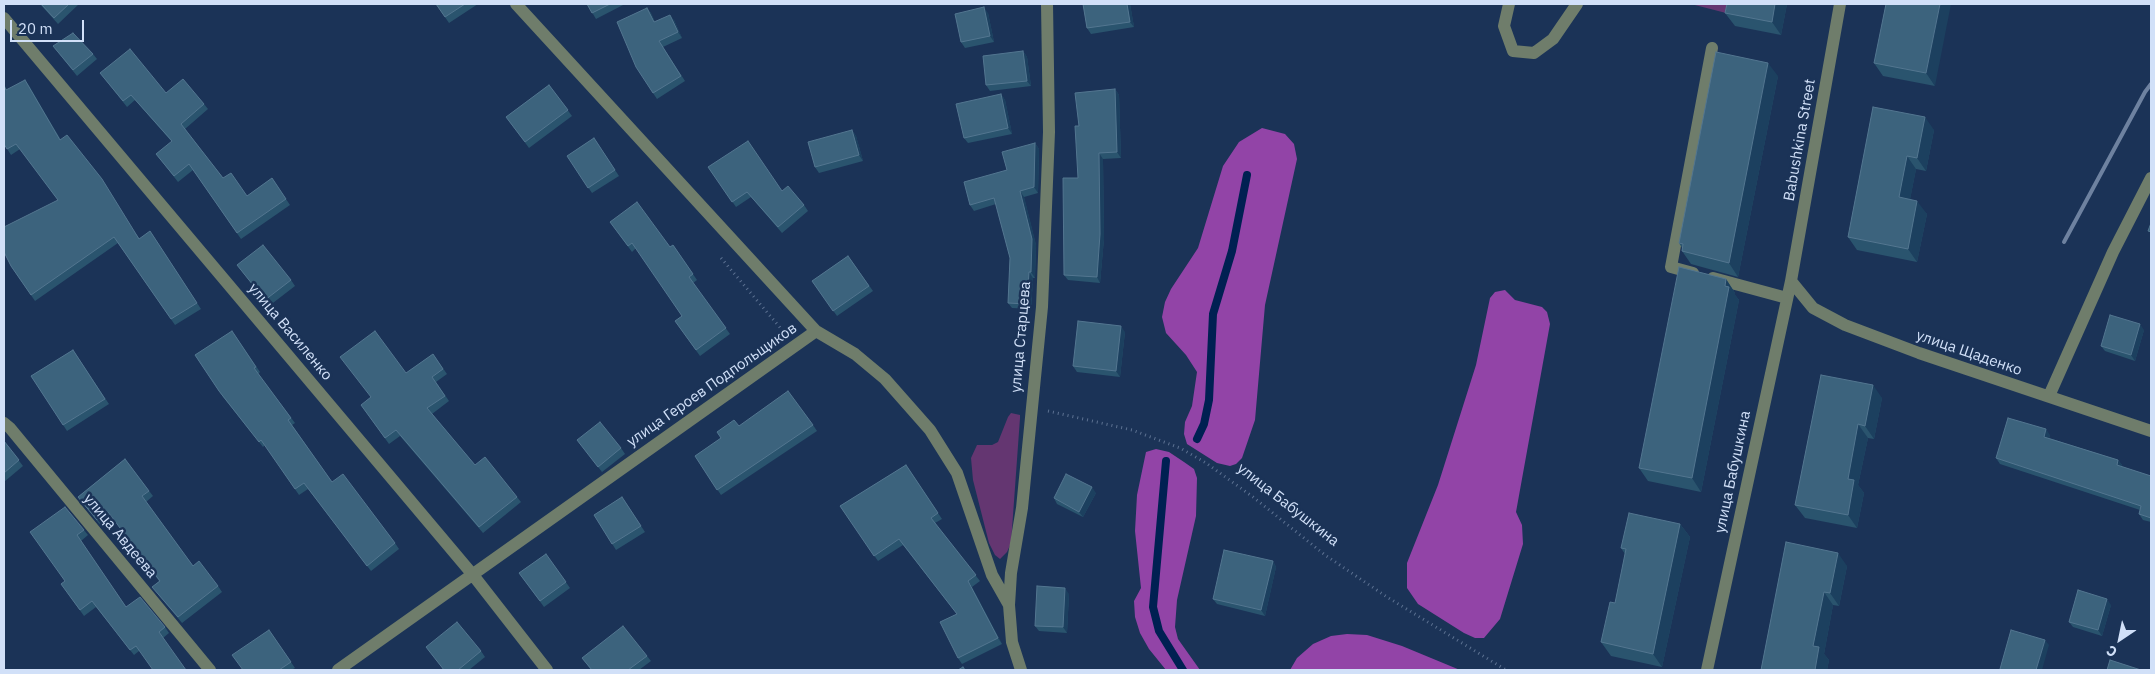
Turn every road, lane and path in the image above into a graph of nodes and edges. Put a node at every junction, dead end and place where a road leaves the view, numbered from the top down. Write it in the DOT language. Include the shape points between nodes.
graph roads {
  1 [pos="516,4"];
  2 [pos="1047,4"];
  3 [pos="1509,4"];
  4 [pos="1577,4"];
  5 [pos="1840,4"];
  6 [pos="4,18"];
  7 [pos="1712,48"];
  8 [pos="2151,178"];
  9 [pos="1791,281"];
  10 [pos="1787,298"];
  11 [pos="816,331"];
  12 [pos="2049,396"];
  13 [pos="1031,408"];
  14 [pos="4,423"];
  15 [pos="2151,430"];
  16 [pos="473,575"];
  17 [pos="1009,605"];
  18 [pos="210,670"];
  19 [pos="338,670"];
  20 [pos="547,670"];
  21 [pos="1021,670"];
  22 [pos="1506,670"];
  23 [pos="1707,670"];
  1 -- 11 [label="street, улица Героев Подпольщиков"];
  2 -- 13 [label="street, улица Старцева" via="1049,132 1042,307"];
  3 -- 4 [label="street" via="1504,26 1513,51 1534,54 1553,39"];
  5 -- 9 [label="street, Babushkina Street"];
  6 -- 16 [label="street, улица Василенко"];
  7 -- 10 [label="street" via="1671,267"];
  8 -- 12 [label="street" via="2112,252"];
  9 -- 10 [label="street, улица Бабушкина"];
  9 -- 12 [label="street, улица Щаденко" via="1813,308 1845,325"];
  10 -- 23 [label="street, улица Бабушкина"];
  11 -- 16 [label="street, улица Героев Подпольщиков"];
  11 -- 17 [label="street" via="855,354 885,379 905,399 941,446 964,489 992,575"];
  12 -- 15 [label="street, улица Щаденко"];
  13 -- 17 [label="street, улица Старцева"];
  13 -- 22 [label="path, улица Бабушкина" via="1132,430 1180,448 1206,463 1326,555 1387,597"];
  14 -- 18 [label="street, улица Авдеева"];
  16 -- 19 [label="street, улица Героев Подпольщиков"];
  16 -- 20 [label="street, улица Василенко"];
  17 -- 21 [label="street, улица Старцева" via="1012,642"];
}
